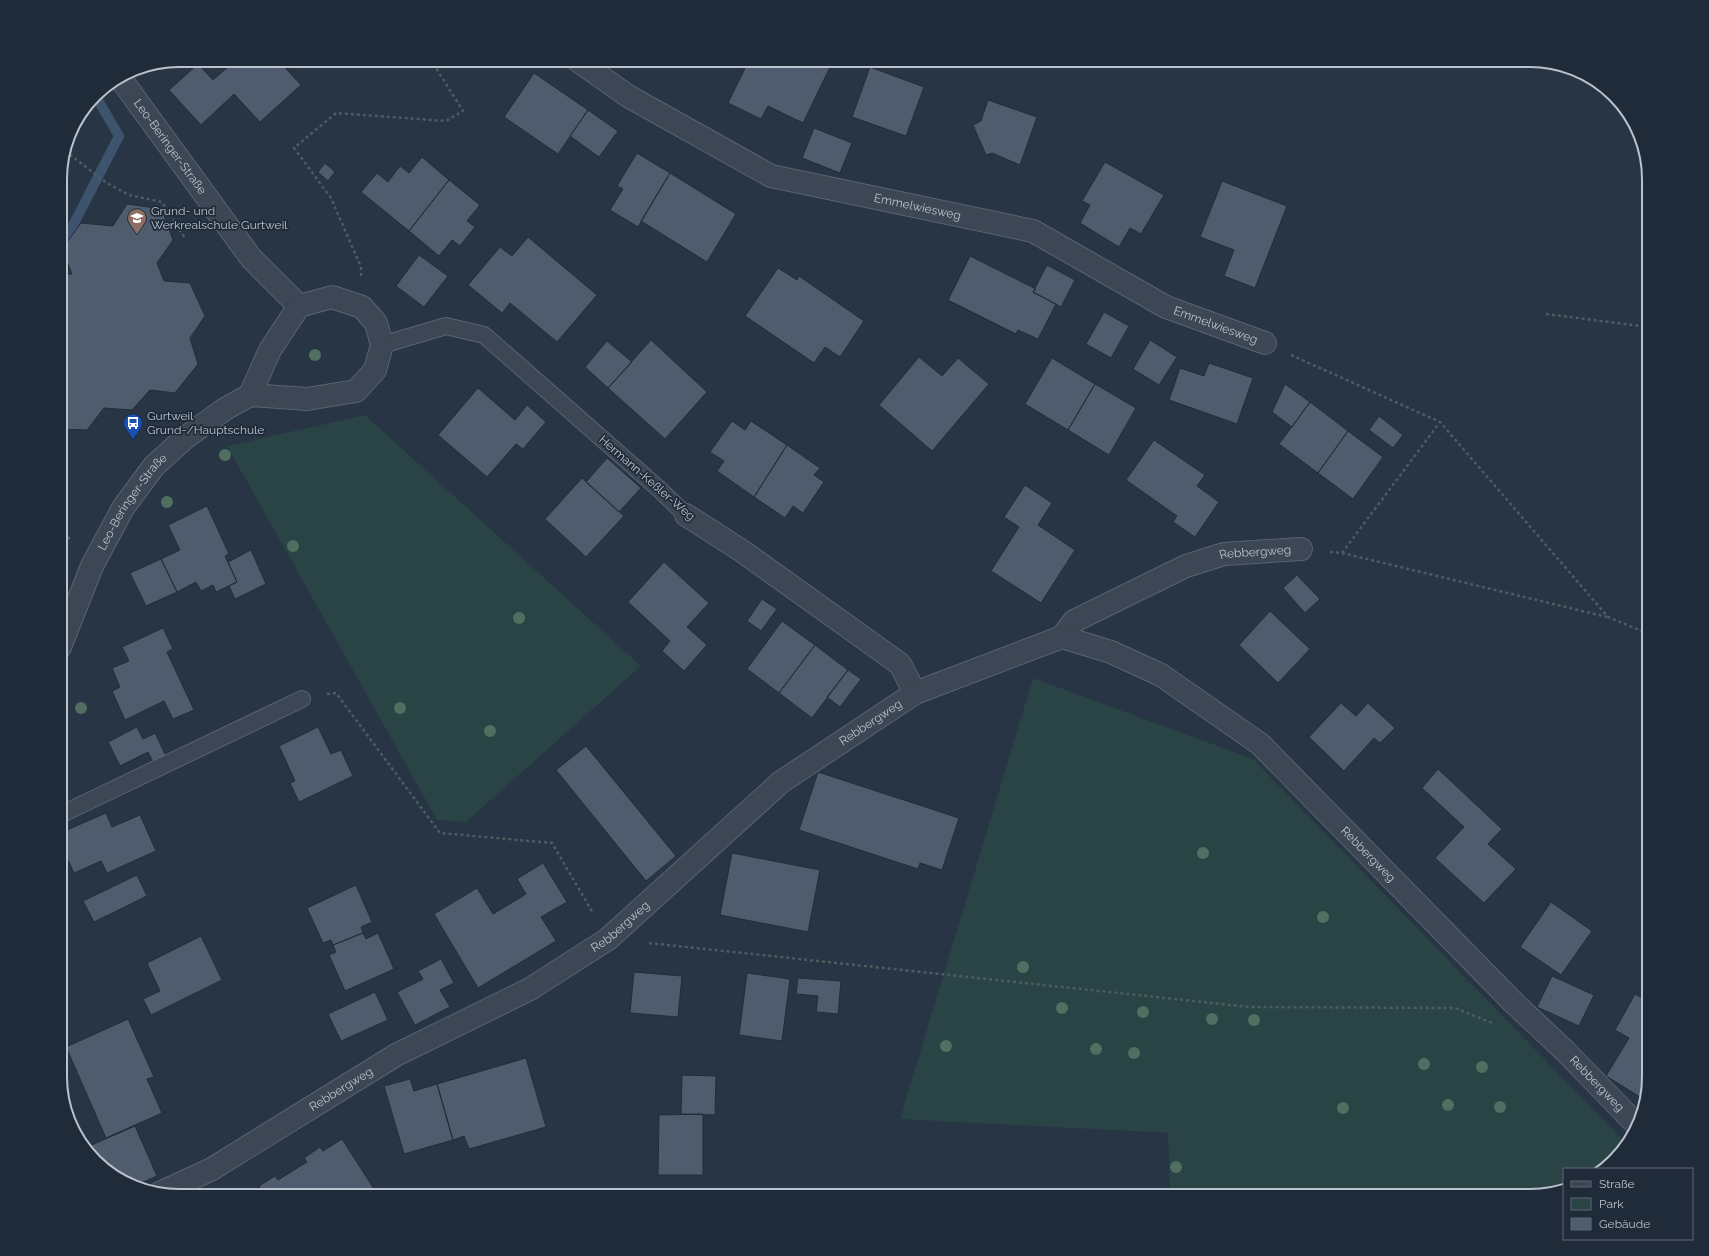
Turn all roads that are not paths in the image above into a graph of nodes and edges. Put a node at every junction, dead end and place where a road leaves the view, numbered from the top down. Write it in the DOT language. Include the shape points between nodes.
graph roads {
  1 [pos="587,67"];
  2 [pos="123,82"];
  3 [pos="299,306"];
  4 [pos="1265,343"];
  5 [pos="382,345"];
  6 [pos="250,395"];
  7 [pos="686,515"];
  8 [pos="1301,549"];
  9 [pos="67,629"];
  10 [pos="1062,637"];
  11 [pos="915,693"];
  12 [pos="302,698"];
  13 [pos="67,812"];
  14 [pos="1633,1120"];
  15 [pos="169,1189"];
  1 -- 4 [label="street, Emmelwiesweg" via="628,96 771,176 1033,231 1166,307"];
  2 -- 3 [label="street, Leo-Beringer-Straße" via="251,258"];
  3 -- 5 [label="street" via="332,298 362,307 376,323"];
  3 -- 6 [label="street" via="270,350"];
  5 -- 6 [label="street" via="375,370 356,391 307,399"];
  5 -- 7 [label="lane, Hermann-Keßler-Weg" via="446,326 484,335"];
  6 -- 9 [label="street, Leo-Beringer-Straße" via="225,409 154,466 123,508 92,566"];
  7 -- 11 [label="street, Hermann-Keßler-Weg" via="742,551 900,664"];
  8 -- 10 [label="street, Rebbergweg" via="1224,554 1186,566 1074,621"];
  10 -- 11 [label="street, Rebbergweg"];
  10 -- 14 [label="street, Rebbergweg" via="1111,652 1161,674 1260,744"];
  11 -- 15 [label="street, Rebbergweg" via="781,782 608,939 530,989 396,1055 212,1169"];
  12 -- 13 [label="lane"];
}
